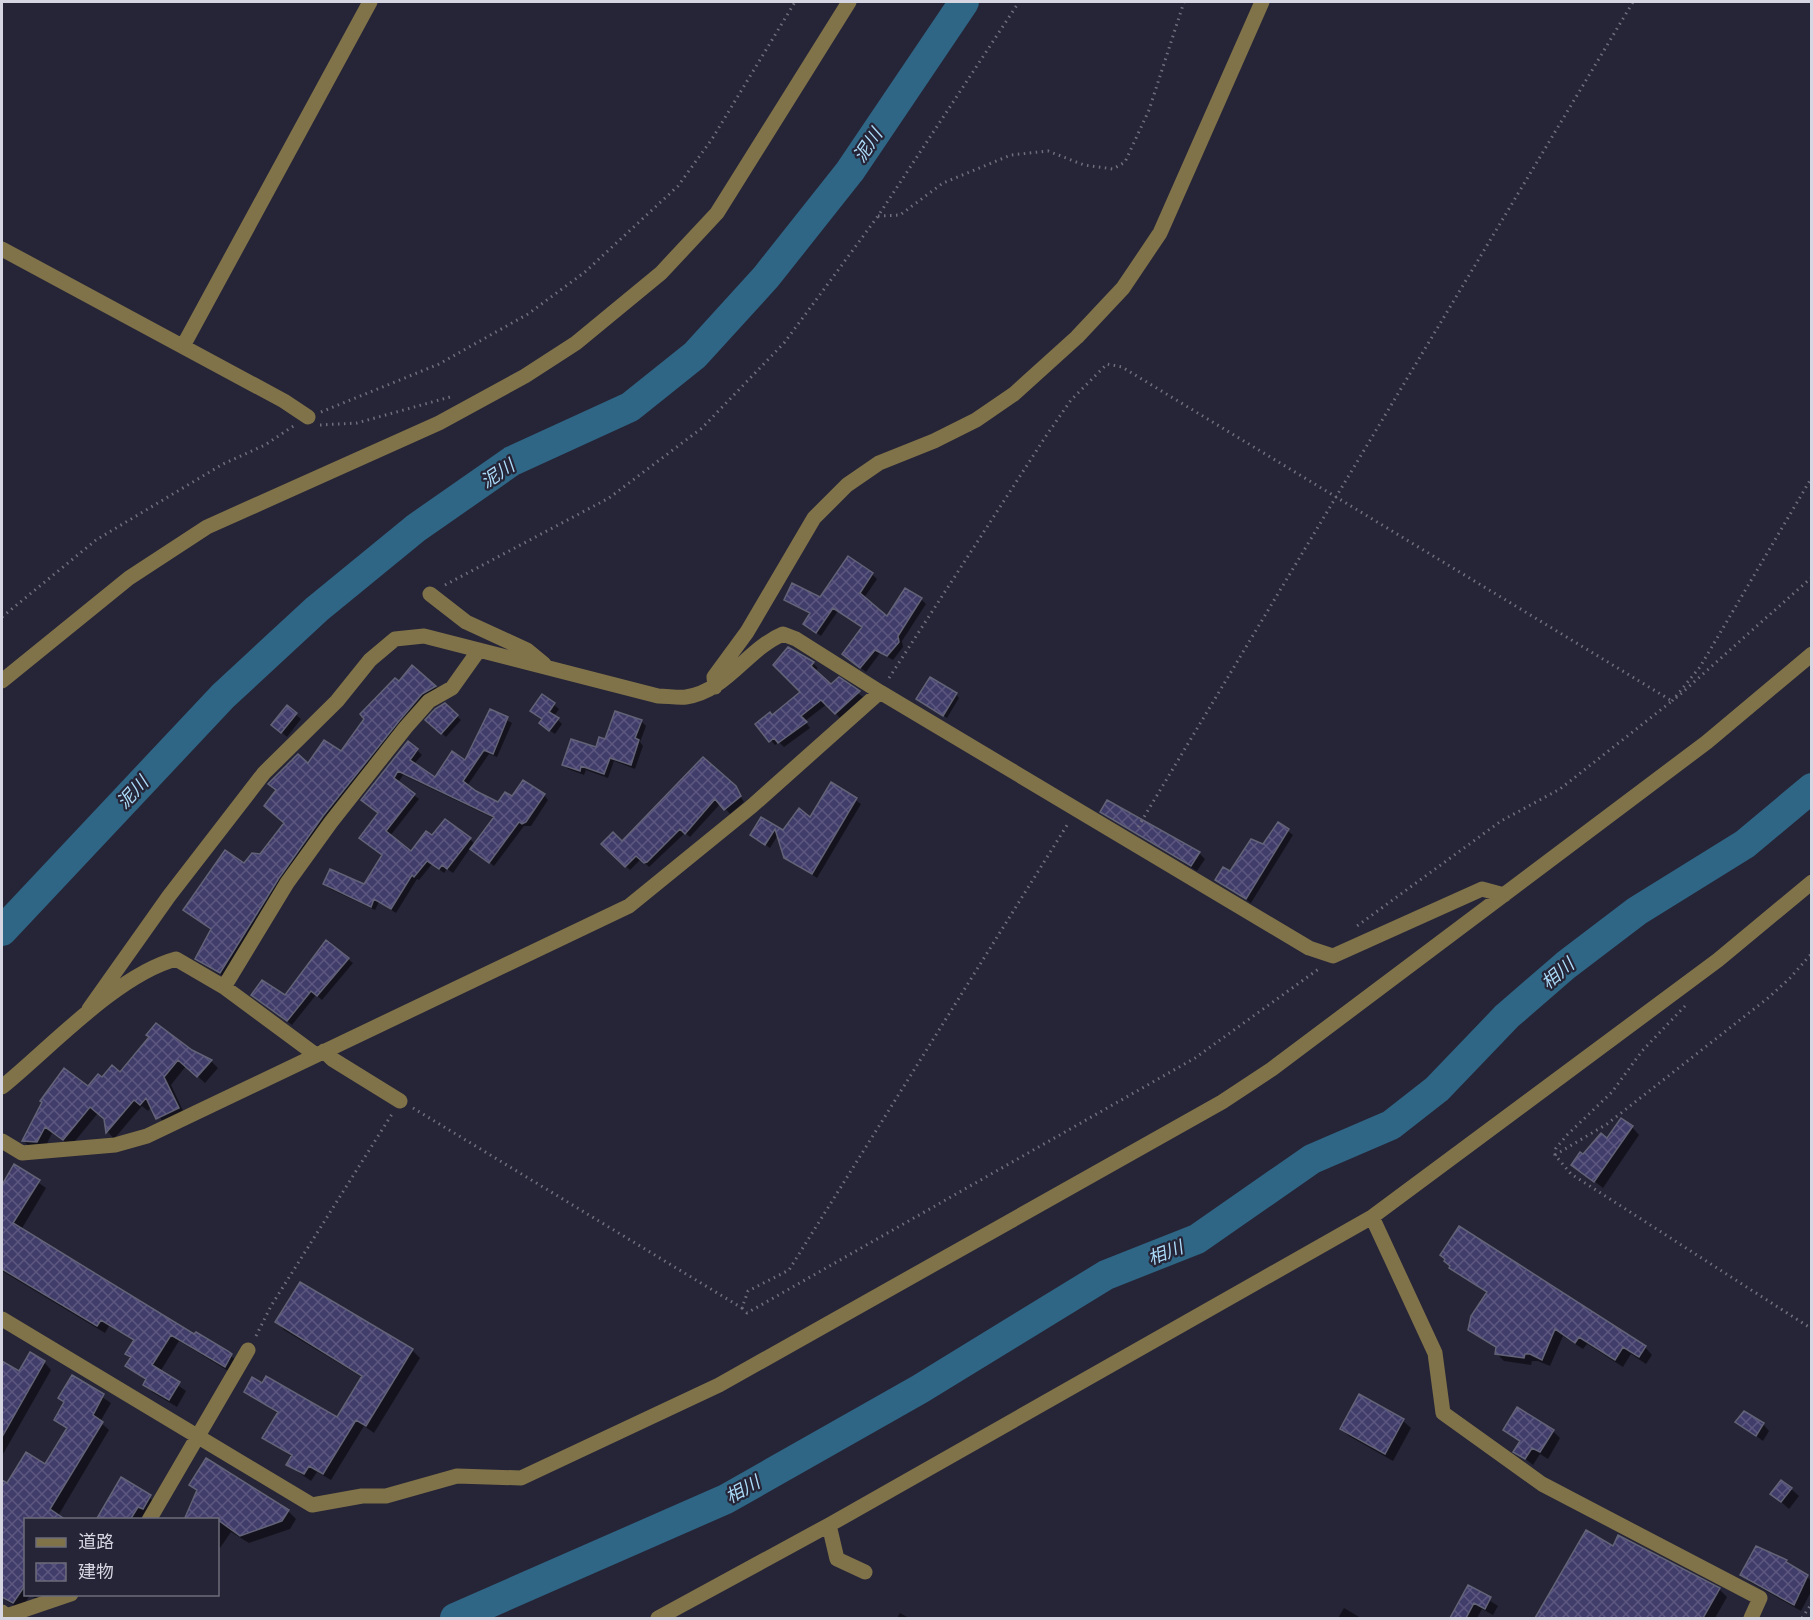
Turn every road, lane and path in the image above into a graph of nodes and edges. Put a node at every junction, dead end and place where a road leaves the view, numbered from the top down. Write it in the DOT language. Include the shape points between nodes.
graph roads {
  1 [pos="370,2"];
  2 [pos="795,2"];
  3 [pos="849,2"];
  4 [pos="1019,2"];
  5 [pos="1184,2"];
  6 [pos="1262,2"];
  7 [pos="1633,2"];
  8 [pos="878,216"];
  9 [pos="2,249"];
  10 [pos="183,346"];
  11 [pos="458,395"];
  12 [pos="308,417"];
  13 [pos="1812,477"];
  14 [pos="1337,498"];
  15 [pos="1812,577"];
  16 [pos="430,594"];
  17 [pos="2,617"];
  18 [pos="479,650"];
  19 [pos="1812,654"];
  20 [pos="552,670"];
  21 [pos="2,681"];
  22 [pos="715,687"];
  23 [pos="880,692"];
  24 [pos="1672,702"];
  25 [pos="1076,810"];
  26 [pos="1129,841"];
  27 [pos="1812,882"];
  28 [pos="1504,895"];
  29 [pos="1349,932"];
  30 [pos="1812,953"];
  31 [pos="1333,956"];
  32 [pos="224,987"];
  33 [pos="1687,1004"];
  34 [pos="89,1009"];
  35 [pos="320,1053"];
  36 [pos="2,1087"];
  37 [pos="400,1101"];
  38 [pos="2,1141"];
  39 [pos="1555,1155"];
  40 [pos="1372,1217"];
  41 [pos="742,1308"];
  42 [pos="2,1319"];
  43 [pos="1812,1329"];
  44 [pos="248,1350"];
  45 [pos="198,1437"];
  46 [pos="150,1518"];
  47 [pos="828,1526"];
  48 [pos="865,1572"];
  49 [pos="65,1596"];
  50 [pos="1812,1603"];
  51 [pos="2,1612"];
  52 [pos="666,1616"];
  53 [pos="1751,1618"];
  54 [pos="1802,1618"];
  1 -- 10 [label="street"];
  2 -- 12 [label="path" via="712,139 678,186 585,272 528,315 439,363"];
  3 -- 21 [label="street" via="717,213 661,273 576,343 439,423 207,527 129,578"];
  4 -- 8 [label="path"];
  5 -- 8 [label="path" via="1149,110 1125,162 1113,169 1084,165 1048,151 1011,154 943,183 900,215"];
  6 -- 22 [label="street" via="1160,233 1123,288 1077,337 1014,394 976,420 879,462 847,485 814,518 747,632 714,677"];
  7 -- 14 [label="path"];
  8 -- 16 [label="path" via="784,343 702,428 609,498"];
  9 -- 10 [label="street"];
  10 -- 12 [label="street"];
  11 -- 12 [label="path" via="357,423 320,425"];
  12 -- 17 [label="path" via="96,540"];
  13 -- 24 [label="path" via="1700,667"];
  14 -- 23 [label="path" via="1122,367 1107,364 1071,400 1046,436"];
  14 -- 24 [label="path"];
  14 -- 26 [label="path"];
  15 -- 24 [label="path"];
  16 -- 20 [label="street" via="466,622 527,650"];
  18 -- 20 [label="street"];
  18 -- 32 [label="street" via="452,688 421,709 331,822 287,883"];
  18 -- 34 [label="street" via="424,636 395,639 370,660 264,773 169,896"];
  19 -- 28 [label="street" via="1707,742"];
  20 -- 22 [label="street" via="658,696 687,697"];
  22 -- 23 [label="street" via="769,640 783,634"];
  23 -- 25 [label="street"];
  23 -- 35 [label="street" via="752,806 629,906"];
  24 -- 29 [label="path" via="1560,789 1501,821"];
  25 -- 26 [label="street"];
  25 -- 41 [label="path" via="789,1270 748,1291"];
  26 -- 31 [label="street" via="1310,948"];
  27 -- 40 [label="street" via="1718,960"];
  28 -- 31 [label="street" via="1482,889"];
  28 -- 45 [label="street" via="1222,1102 719,1385 521,1478 457,1476 386,1496 312,1505"];
  30 -- 39 [label="path" via="1768,998 1616,1117"];
  31 -- 41 [label="path" via="1195,1058 747,1313"];
  32 -- 34 [label="street" via="176,959 158,963"];
  32 -- 35 [label="street"];
  33 -- 39 [label="path" via="1642,1051 1612,1092 1556,1148"];
  34 -- 36 [label="street"];
  35 -- 37 [label="street"];
  35 -- 38 [label="street" via="147,1136 115,1144 22,1153"];
  37 -- 41 [label="path"];
  37 -- 44 [label="path" via="271,1305"];
  39 -- 43 [label="path" via="1571,1174"];
  40 -- 47 [label="street"];
  40 -- 53 [label="street" via="1435,1353 1443,1413 1542,1484 1760,1598"];
  42 -- 45 [label="street"];
  44 -- 45 [label="street"];
  45 -- 46 [label="street"];
  47 -- 48 [label="street" via="837,1559"];
  47 -- 52 [label="street"];
  49 -- 51 [label="street" via="6,1616"];
  50 -- 54 [label="path"];
}
